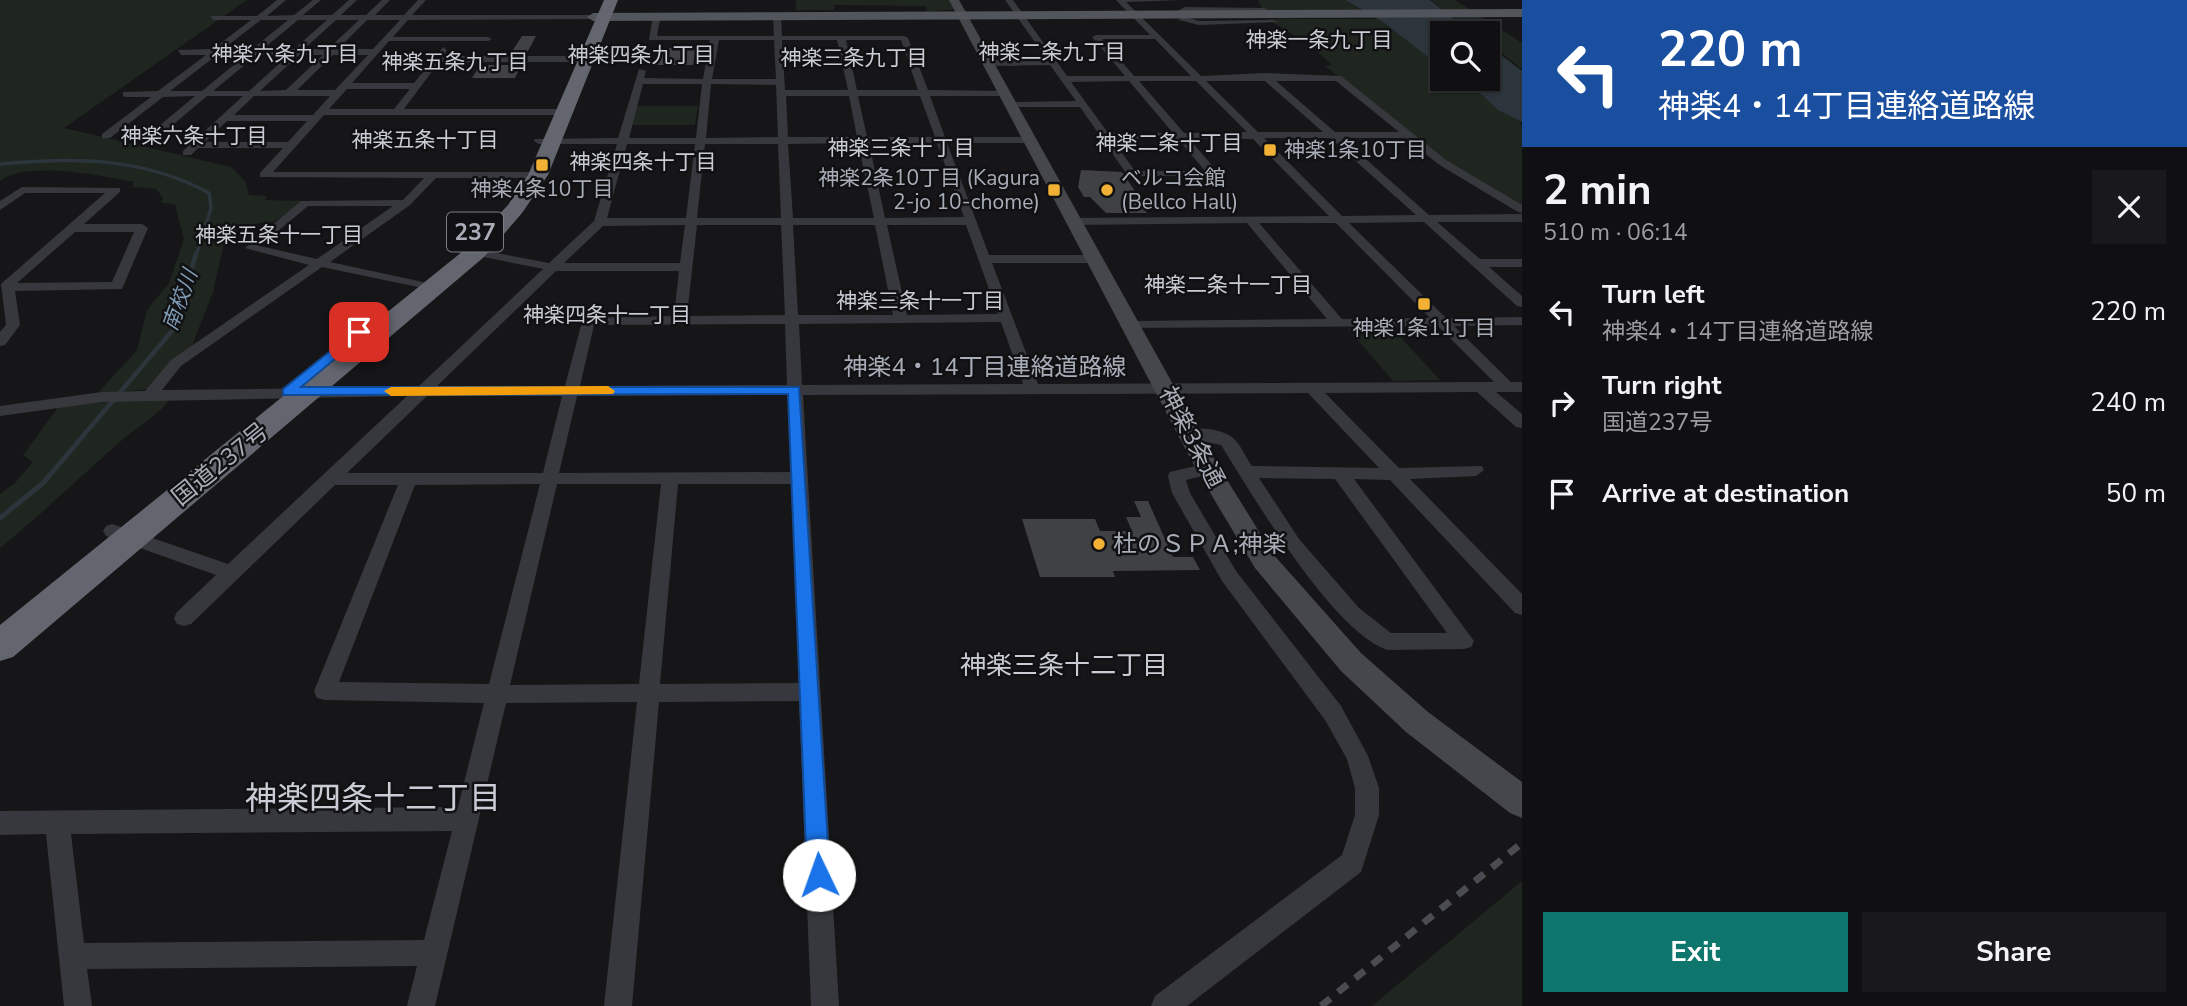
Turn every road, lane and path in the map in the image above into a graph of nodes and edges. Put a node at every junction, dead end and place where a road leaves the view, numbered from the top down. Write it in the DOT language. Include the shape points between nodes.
graph roads {
  1 [pos="282,0"];
  2 [pos="317,0"];
  3 [pos="353,0"];
  4 [pos="386,0"];
  5 [pos="422,0"];
  6 [pos="954,0"];
  7 [pos="1009,0"];
  8 [pos="1120,0"];
  9 [pos="1177,0"];
  10 [pos="1229,0"];
  11 [pos="494,9"];
  12 [pos="1242,9"];
  13 [pos="603,10"];
  14 [pos="1264,10"];
  15 [pos="1517,15"];
  16 [pos="963,16"];
  17 [pos="1021,16"];
  18 [pos="1137,16"];
  19 [pos="1180,16"];
  20 [pos="488,17"];
  21 [pos="657,17"];
  22 [pos="777,17"];
  23 [pos="213,18"];
  24 [pos="259,18"];
  25 [pos="296,18"];
  26 [pos="334,18"];
  27 [pos="367,18"];
  28 [pos="406,18"];
  29 [pos="1274,22"];
  30 [pos="1158,37"];
  31 [pos="715,38"];
  32 [pos="778,38"];
  33 [pos="841,38"];
  34 [pos="387,39"];
  35 [pos="452,39"];
  36 [pos="488,39"];
  37 [pos="181,52"];
  38 [pos="214,52"];
  39 [pos="254,52"];
  40 [pos="296,52"];
  41 [pos="330,52"];
  42 [pos="375,52"];
  43 [pos="436,59"];
  44 [pos="581,59"];
  45 [pos="988,62"];
  46 [pos="1052,62"];
  47 [pos="1264,75"];
  48 [pos="1199,78"];
  49 [pos="1065,79"];
  50 [pos="1130,79"];
  51 [pos="707,81"];
  52 [pos="417,86"];
  53 [pos="781,88"];
  54 [pos="341,90"];
  55 [pos="160,93"];
  56 [pos="205,93"];
  57 [pos="252,93"];
  58 [pos="289,93"];
  59 [pos="852,93"];
  60 [pos="924,93"];
  61 [pos="126,94"];
  62 [pos="1007,99"];
  63 [pos="1082,104"];
  64 [pos="397,112"];
  65 [pos="559,112"];
  66 [pos="318,115"];
  67 [pos="225,118"];
  68 [pos="1180,135"];
  69 [pos="1255,135"];
  70 [pos="1331,135"];
  71 [pos="1405,135"];
  72 [pos="107,136"];
  73 [pos="1105,136"];
  74 [pos="783,139"];
  75 [pos="1030,139"];
  76 [pos="700,140"];
  77 [pos="862,140"];
  78 [pos="940,140"];
  79 [pos="546,141"];
  80 [pos="622,141"];
  81 [pos="145,143"];
  82 [pos="291,145"];
  83 [pos="433,175"];
  84 [pos="530,175"];
  85 [pos="405,203"];
  86 [pos="0,207"];
  87 [pos="1522,210"];
  88 [pos="1522,218"];
  89 [pos="1340,219"];
  90 [pos="1428,219"];
  91 [pos="1250,220"];
  92 [pos="787,221"];
  93 [pos="880,221"];
  94 [pos="970,221"];
  95 [pos="1074,221"];
  96 [pos="600,222"];
  97 [pos="691,222"];
  98 [pos="72,228"];
  99 [pos="467,250"];
  100 [pos="984,259"];
  101 [pos="1096,260"];
  102 [pos="1479,263"];
  103 [pos="1522,263"];
  104 [pos="319,264"];
  105 [pos="550,267"];
  106 [pos="687,267"];
  107 [pos="6,285"];
  108 [pos="423,286"];
  109 [pos="1522,303"];
  110 [pos="901,318"];
  111 [pos="1004,318"];
  112 [pos="791,319"];
  113 [pos="680,320"];
  114 [pos="1522,321"];
  115 [pos="1442,322"];
  116 [pos="1338,323"];
  117 [pos="1131,325"];
  118 [pos="1,340"];
  119 [pos="1481,387"];
  120 [pos="1515,387"];
  121 [pos="1312,388"];
  122 [pos="1032,389"];
  123 [pos="1166,389"];
  124 [pos="794,390"];
  125 [pos="423,391"];
  126 [pos="571,391"];
  127 [pos="298,392"];
  128 [pos="151,394"];
  129 [pos="0,411"];
  130 [pos="1522,423"];
  131 [pos="1191,434"];
  132 [pos="1208,469"];
  133 [pos="1476,470"];
  134 [pos="1248,472"];
  135 [pos="1340,473"];
  136 [pos="1394,474"];
  137 [pos="410,477"];
  138 [pos="550,478"];
  139 [pos="670,478"];
  140 [pos="799,478"];
  141 [pos="329,480"];
  142 [pos="121,534"];
  143 [pos="231,573"];
  144 [pos="1522,607"];
  145 [pos="184,618"];
  146 [pos="0,621"];
  147 [pos="0,646"];
  148 [pos="810,692"];
  149 [pos="648,693"];
  150 [pos="498,694"];
  151 [pos="1522,802"];
  152 [pos="467,819"];
  153 [pos="57,821"];
  154 [pos="0,822"];
  155 [pos="435,953"];
  156 [pos="72,956"];
  157 [pos="78,1006"];
  158 [pos="421,1006"];
  159 [pos="618,1006"];
  160 [pos="825,1006"];
  161 [pos="1165,1006"];
  1 -- 24 [label="street"];
  2 -- 25 [label="street"];
  3 -- 26 [label="street"];
  4 -- 27 [label="street"];
  5 -- 28 [label="street"];
  6 -- 16 [label="street, 神楽3条通"];
  7 -- 17 [label="street"];
  8 -- 9 [label="street"];
  8 -- 18 [label="street, 神楽4・14丁目連絡道路線"];
  10 -- 12 [label="street"];
  11 -- 20 [label="street"];
  12 -- 14 [label="street"];
  12 -- 19 [label="street" via="1185,9"];
  13 -- 20 [label="street"];
  13 -- 21 [label="main road"];
  13 -- 44 [label="highway, 国道237号 / 237"];
  15 -- 19 [label="main road"];
  16 -- 17 [label="main road"];
  16 -- 22 [label="main road"];
  16 -- 45 [label="street, 神楽3条通"];
  17 -- 18 [label="main road"];
  17 -- 46 [label="street"];
  18 -- 19 [label="main road"];
  18 -- 30 [label="street, 神楽4・14丁目連絡道路線"];
  19 -- 29 [label="street" via="1199,23"];
  20 -- 28 [label="street"];
  21 -- 22 [label="main road"];
  21 -- 31 [label="street" via="652,38"];
  22 -- 32 [label="street"];
  23 -- 24 [label="street"];
  24 -- 25 [label="street"];
  24 -- 38 [label="street"];
  25 -- 26 [label="street"];
  25 -- 39 [label="street"];
  26 -- 27 [label="street"];
  26 -- 40 [label="street"];
  27 -- 28 [label="street"];
  27 -- 41 [label="street"];
  28 -- 34 [label="street"];
  30 -- 48 [label="street, 神楽4・14丁目連絡道路線"];
  30 -- 50 [label="street" via="1096,37"];
  31 -- 32 [label="street"];
  31 -- 51 [label="street"];
  32 -- 33 [label="street"];
  32 -- 53 [label="street"];
  33 -- 59 [label="street"];
  33 -- 60 [label="street" via="904,38"];
  34 -- 35 [label="street"];
  34 -- 42 [label="street"];
  35 -- 36 [label="street"];
  35 -- 43 [label="street"];
  37 -- 38 [label="street"];
  38 -- 39 [label="street"];
  38 -- 55 [label="street"];
  39 -- 40 [label="street"];
  39 -- 56 [label="street"];
  40 -- 41 [label="street"];
  40 -- 57 [label="street"];
  41 -- 42 [label="street"];
  41 -- 58 [label="street"];
  42 -- 54 [label="street"];
  43 -- 44 [label="street"];
  43 -- 52 [label="street"];
  44 -- 65 [label="highway, 国道237号 / 237"];
  45 -- 46 [label="street"];
  45 -- 62 [label="street, 神楽3条通"];
  46 -- 49 [label="street"];
  47 -- 48 [label="street"];
  47 -- 70 [label="street"];
  47 -- 71 [label="street" via="1338,78"];
  48 -- 50 [label="street"];
  48 -- 69 [label="street, 神楽4・14丁目連絡道路線"];
  49 -- 50 [label="street"];
  49 -- 63 [label="street"];
  50 -- 68 [label="street"];
  51 -- 53 [label="street"];
  51 -- 76 [label="street"];
  51 -- 80 [label="street" via="641,76"];
  52 -- 54 [label="street"];
  52 -- 64 [label="street"];
  53 -- 59 [label="street"];
  53 -- 74 [label="street"];
  54 -- 58 [label="street"];
  54 -- 66 [label="street"];
  55 -- 56 [label="street"];
  55 -- 61 [label="street"];
  55 -- 72 [label="street"];
  56 -- 57 [label="street"];
  56 -- 81 [label="street"];
  57 -- 58 [label="street"];
  57 -- 67 [label="street"];
  59 -- 60 [label="street"];
  59 -- 77 [label="street"];
  60 -- 62 [label="street"];
  60 -- 78 [label="street"];
  62 -- 63 [label="street"];
  62 -- 75 [label="street, 神楽3条通"];
  63 -- 73 [label="street"];
  64 -- 65 [label="street"];
  64 -- 66 [label="street"];
  65 -- 79 [label="highway, 国道237号 / 237"];
  66 -- 67 [label="street"];
  66 -- 82 [label="street"];
  67 -- 82 [label="street" via="192,149"];
  68 -- 69 [label="street"];
  68 -- 73 [label="street"];
  68 -- 73 [label="street" via="1214,174 1132,174"];
  69 -- 70 [label="street"];
  69 -- 89 [label="street, 神楽4・14丁目連絡道路線"];
  70 -- 71 [label="street"];
  70 -- 90 [label="street"];
  71 -- 87 [label="street"];
  74 -- 76 [label="street"];
  74 -- 77 [label="street"];
  74 -- 92 [label="street"];
  75 -- 78 [label="street"];
  75 -- 95 [label="street, 神楽3条通"];
  76 -- 80 [label="street"];
  76 -- 97 [label="street"];
  77 -- 78 [label="street"];
  77 -- 93 [label="street"];
  78 -- 94 [label="street"];
  79 -- 80 [label="street"];
  79 -- 84 [label="highway, 国道237号 / 237"];
  80 -- 96 [label="street"];
  82 -- 83 [label="street" via="264,175"];
  83 -- 84 [label="street"];
  83 -- 85 [label="street"];
  84 -- 99 [label="highway, 国道237号 / 237" via="515,209"];
  85 -- 104 [label="street"];
  85 -- 104 [label="street" via="305,203 251,248"];
  86 -- 98 [label="street" via="22,190 116,190"];
  88 -- 90 [label="street"];
  89 -- 90 [label="street"];
  89 -- 91 [label="street"];
  89 -- 115 [label="street, 神楽4・14丁目連絡道路線"];
  90 -- 102 [label="street"];
  91 -- 95 [label="street"];
  91 -- 116 [label="street"];
  92 -- 93 [label="street"];
  92 -- 97 [label="street"];
  92 -- 112 [label="street"];
  93 -- 94 [label="street"];
  93 -- 110 [label="street"];
  94 -- 100 [label="street"];
  95 -- 101 [label="street, 神楽3条通"];
  96 -- 97 [label="street"];
  96 -- 105 [label="street"];
  97 -- 106 [label="street"];
  98 -- 107 [label="street"];
  98 -- 107 [label="street" via="142,228 117,286"];
  99 -- 105 [label="street"];
  99 -- 108 [label="highway, 国道237号 / 237"];
  100 -- 101 [label="street"];
  100 -- 111 [label="street"];
  101 -- 117 [label="street, 神楽3条通"];
  102 -- 103 [label="street"];
  102 -- 109 [label="street"];
  104 -- 108 [label="street"];
  104 -- 128 [label="street" via="176,363"];
  105 -- 106 [label="street"];
  105 -- 125 [label="street"];
  106 -- 113 [label="street"];
  107 -- 118 [label="street" via="13,325"];
  108 -- 127 [label="highway, 国道237号 / 237"];
  110 -- 111 [label="street"];
  110 -- 112 [label="street"];
  111 -- 122 [label="street"];
  112 -- 113 [label="street"];
  112 -- 124 [label="street"];
  113 -- 126 [label="street" via="588,321"];
  114 -- 115 [label="street"];
  115 -- 116 [label="street"];
  115 -- 120 [label="street, 神楽4・14丁目連絡道路線"];
  116 -- 117 [label="street"];
  117 -- 123 [label="street, 神楽3条通"];
  119 -- 120 [label="street, 神楽4・14丁目連絡道路線"];
  119 -- 121 [label="street, 神楽4・14丁目連絡道路線"];
  119 -- 130 [label="street"];
  121 -- 123 [label="street, 神楽4・14丁目連絡道路線"];
  121 -- 136 [label="street"];
  122 -- 123 [label="street, 神楽4・14丁目連絡道路線"];
  122 -- 124 [label="street, 神楽4・14丁目連絡道路線"];
  123 -- 131 [label="street, 神楽3条通"];
  124 -- 126 [label="street, 神楽4・14丁目連絡道路線"];
  124 -- 140 [label="street"];
  125 -- 126 [label="street, 神楽4・14丁目連絡道路線"];
  125 -- 127 [label="street, 神楽4・14丁目連絡道路線"];
  125 -- 141 [label="street"];
  126 -- 138 [label="street"];
  127 -- 128 [label="street, 神楽4・14丁目連絡道路線"];
  127 -- 142 [label="highway, 国道237号 / 237"];
  128 -- 129 [label="street, 神楽4・14丁目連絡道路線"];
  131 -- 132 [label="street, 神楽3条通"];
  131 -- 134 [label="street" via="1227,441"];
  132 -- 151 [label="street, 神楽3条通" via="1264,561 1351,662 1417,722"];
  132 -- 161 [label="street" via="1176,475 1181,494 1229,576 1333,713 1357,756 1367,788 1367,815 1352,863"];
  133 -- 136 [label="street"];
  134 -- 135 [label="street"];
  134 -- 135 [label="street" via="1293,544 1352,614 1387,642 1464,641"];
  135 -- 136 [label="street"];
  136 -- 144 [label="street"];
  137 -- 138 [label="street"];
  137 -- 141 [label="street"];
  137 -- 150 [label="street" via="325,691"];
  138 -- 139 [label="street"];
  138 -- 150 [label="street"];
  139 -- 140 [label="street"];
  139 -- 149 [label="street"];
  140 -- 148 [label="street"];
  141 -- 143 [label="street"];
  142 -- 143 [label="street"];
  142 -- 146 [label="highway, 国道237号 / 237"];
  142 -- 147 [label="highway, 国道237号 / 237"];
  143 -- 145 [label="street"];
  148 -- 149 [label="street"];
  148 -- 160 [label="street"];
  149 -- 150 [label="street"];
  149 -- 159 [label="street"];
  150 -- 152 [label="street"];
  152 -- 153 [label="street"];
  152 -- 155 [label="street"];
  153 -- 154 [label="street"];
  153 -- 156 [label="street"];
  155 -- 156 [label="street"];
  155 -- 158 [label="street"];
  156 -- 157 [label="street"];
}
